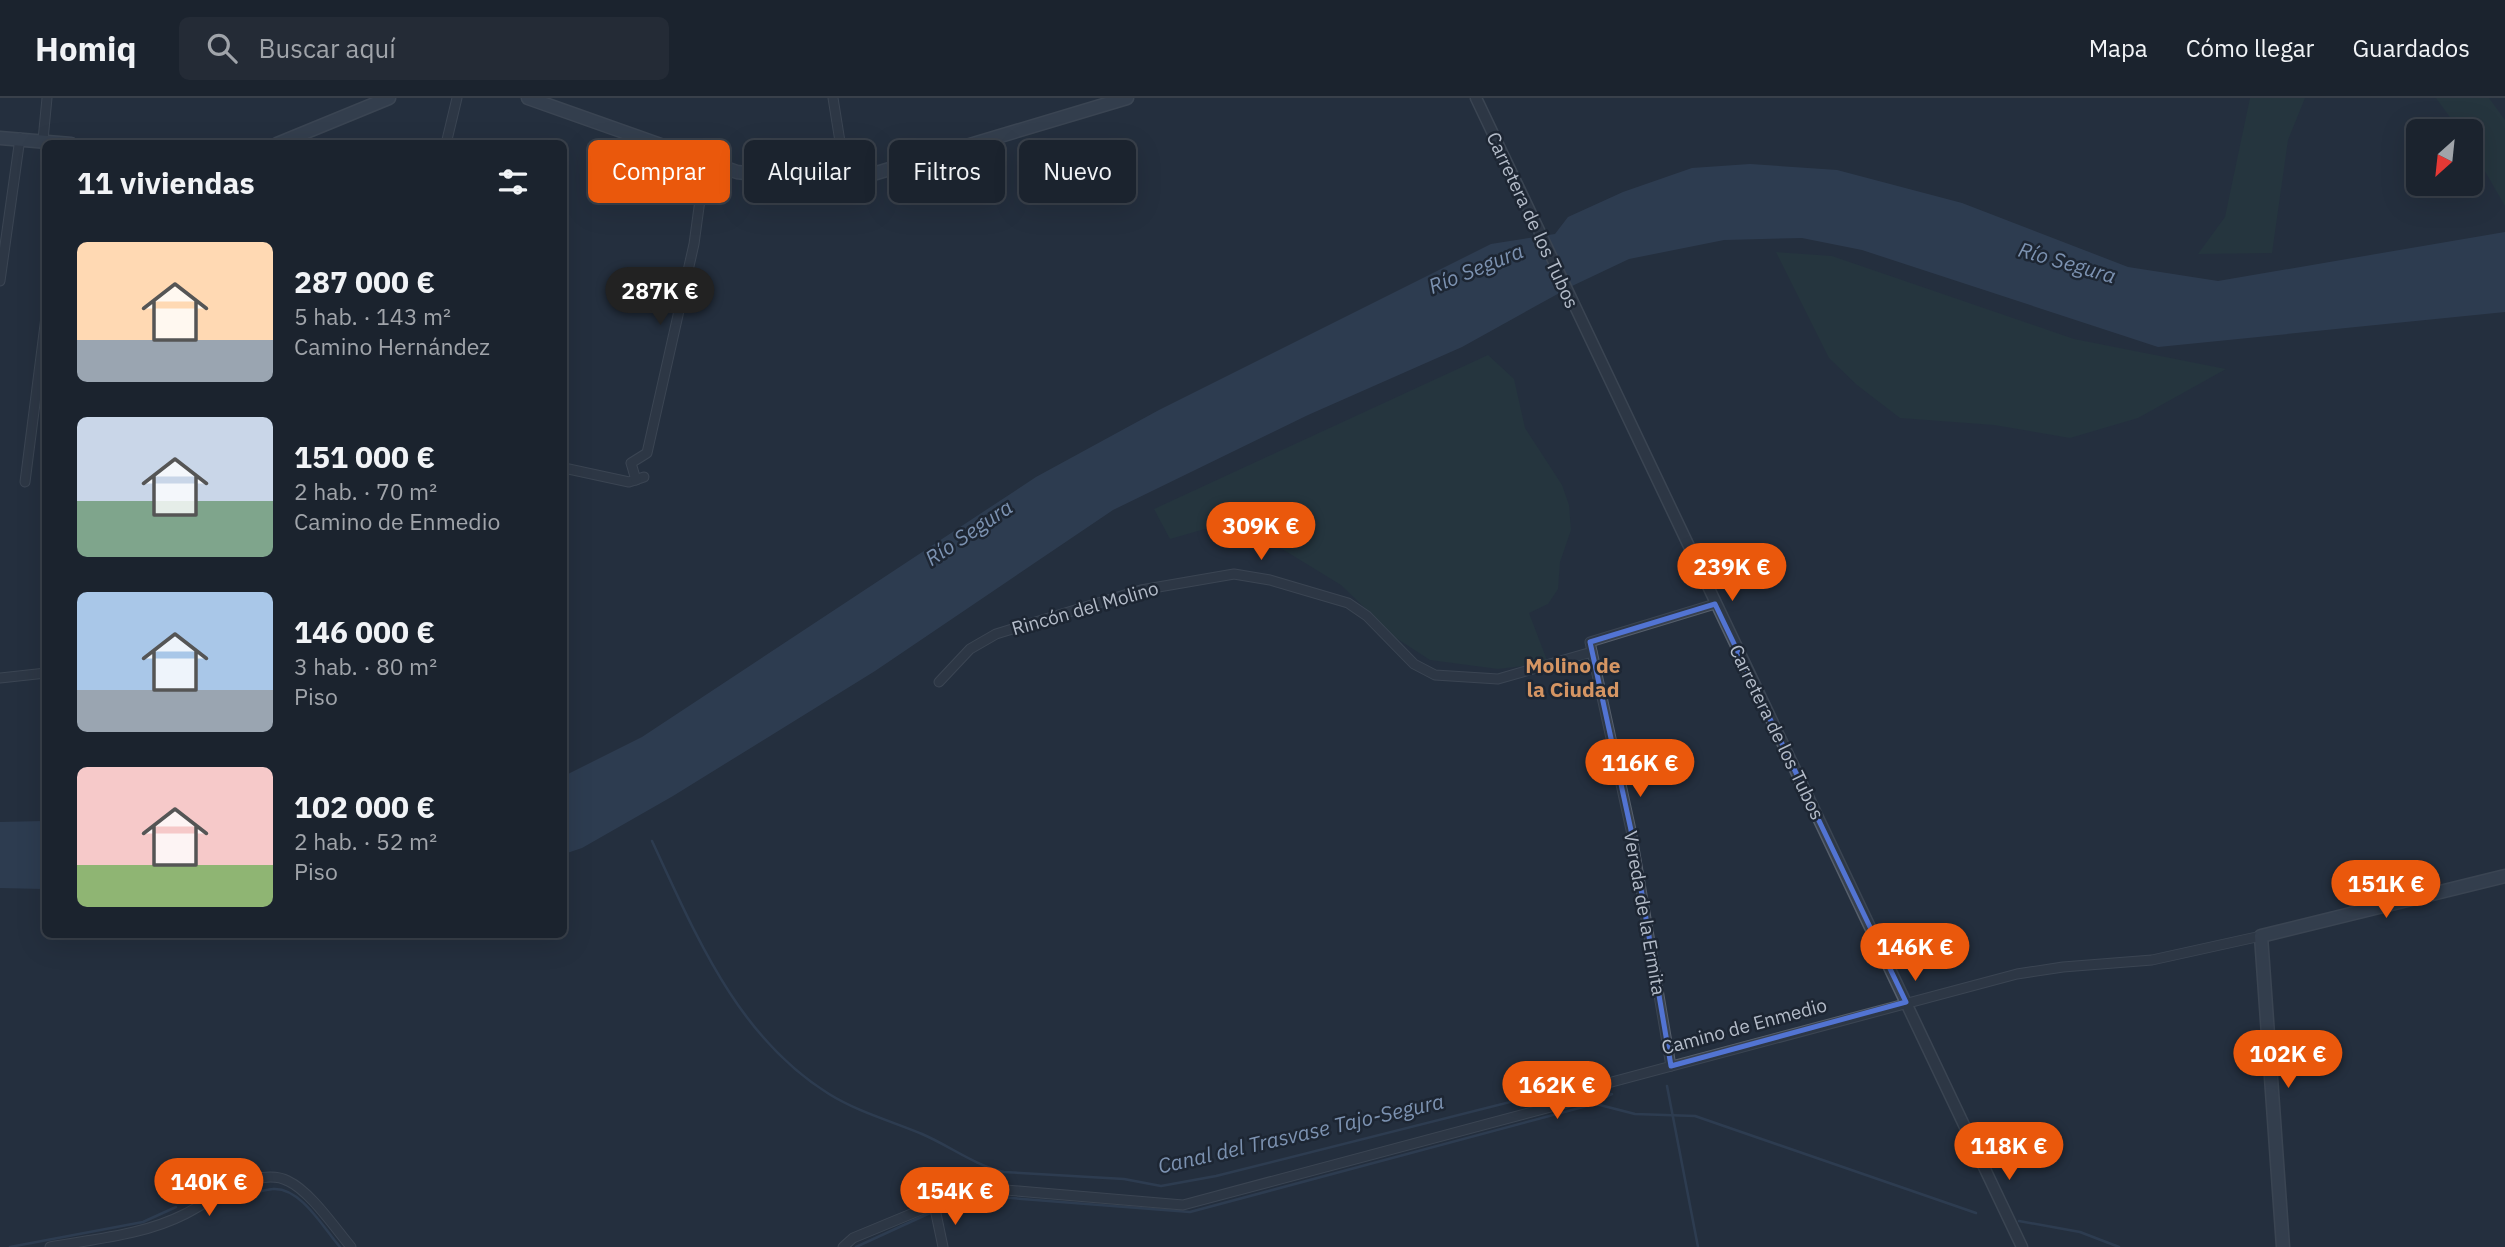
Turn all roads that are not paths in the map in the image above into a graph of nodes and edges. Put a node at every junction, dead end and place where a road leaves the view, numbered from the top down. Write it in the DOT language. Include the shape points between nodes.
graph roads {
  1 [pos="47,98"];
  2 [pos="389,98"];
  3 [pos="457,98"];
  4 [pos="528,98"];
  5 [pos="833,98"];
  6 [pos="1127,98"];
  7 [pos="1475,100"];
  8 [pos="1105,101"];
  9 [pos="361,103"];
  10 [pos="0,138"];
  11 [pos="20,138"];
  12 [pos="43,140"];
  13 [pos="285,140"];
  14 [pos="447,140"];
  15 [pos="642,140"];
  16 [pos="840,140"];
  17 [pos="875,172"];
  18 [pos="700,203"];
  19 [pos="0,281"];
  20 [pos="42,348"];
  21 [pos="567,469"];
  22 [pos="25,482"];
  23 [pos="1715,604"];
  24 [pos="1592,652"];
  25 [pos="42,673"];
  26 [pos="0,678"];
  27 [pos="939,681"];
  28 [pos="2505,876"];
  29 [pos="2261,936"];
  30 [pos="1906,1002"];
  31 [pos="1671,1066"];
  32 [pos="934,1204"];
  33 [pos="50,1247"];
  34 [pos="351,1247"];
  35 [pos="843,1247"];
  36 [pos="943,1247"];
  37 [pos="2022,1247"];
  38 [pos="2283,1247"];
  1 -- 12 [label="street"];
  2 -- 9 [label="main road"];
  3 -- 14 [label="street"];
  4 -- 15 [label="main road"];
  5 -- 16 [label="street"];
  6 -- 8 [label="main road"];
  7 -- 23 [label="street, Carretera de los Tubos"];
  8 -- 17 [label="main road"];
  9 -- 13 [label="main road"];
  10 -- 11 [label="main road"];
  11 -- 12 [label="main road"];
  11 -- 19 [label="street"];
  18 -- 21 [label="street" via="647,453 631,463 640,478 629,482"];
  20 -- 22 [label="street"];
  23 -- 24 [label="street" via="1590,642"];
  23 -- 30 [label="street, Carretera de los Tubos"];
  24 -- 27 [label="street, Rincón del Molino" via="1498,678 1435,675 1414,664 1349,603 1234,574 1141,590 996,634 970,649"];
  24 -- 31 [label="street, Vereda de la Ermita" via="1631,830"];
  25 -- 26 [label="street"];
  28 -- 29 [label="main road, Camino de Enmedio"];
  29 -- 30 [label="street, Camino de Enmedio" via="2152,960 2041,970"];
  29 -- 38 [label="main road"];
  30 -- 31 [label="street, Camino de Enmedio"];
  30 -- 37 [label="street, Carretera de los Tubos"];
  31 -- 32 [label="street, Camino de Enmedio" via="1608,1083 1580,1100 1183,1205 982,1188"];
  32 -- 35 [label="street, Camino de Enmedio" via="853,1238"];
  32 -- 36 [label="street"];
  33 -- 34 [label="street" via="145,1229 259,1178 288,1180"];
}
